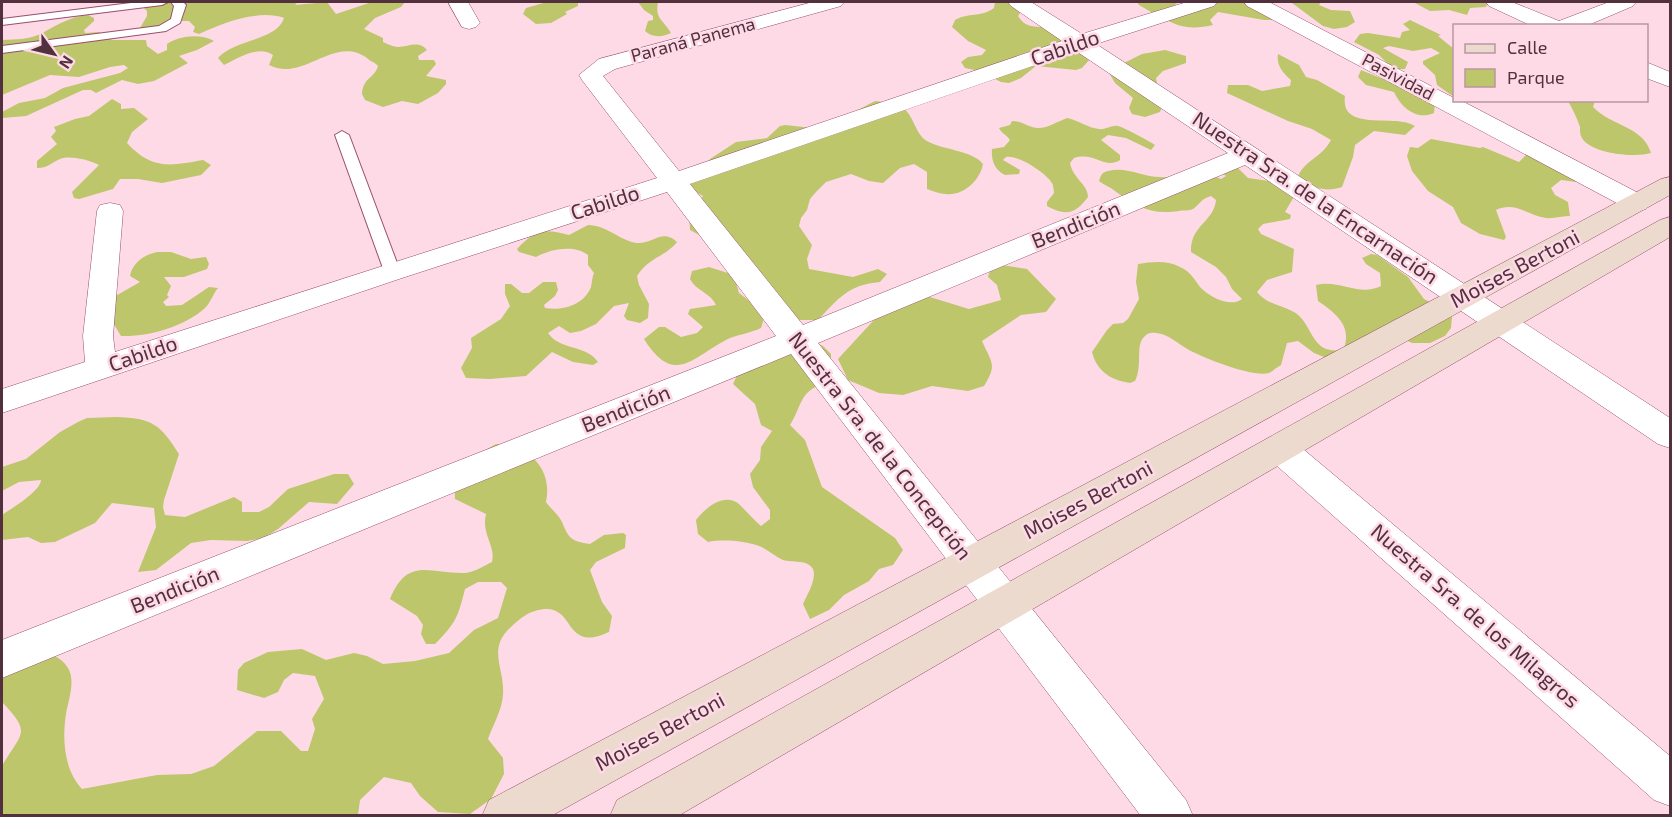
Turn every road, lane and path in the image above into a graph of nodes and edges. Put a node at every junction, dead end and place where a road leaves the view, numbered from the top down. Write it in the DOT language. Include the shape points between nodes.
graph roads {
  1 [pos="162,2"];
  2 [pos="177,2"];
  3 [pos="458,2"];
  4 [pos="834,2"];
  5 [pos="1018,2"];
  6 [pos="1207,2"];
  7 [pos="1254,2"];
  8 [pos="1496,2"];
  9 [pos="1626,2"];
  10 [pos="2,22"];
  11 [pos="469,23"];
  12 [pos="1546,24"];
  13 [pos="1571,24"];
  14 [pos="1080,42"];
  15 [pos="2,50"];
  16 [pos="1648,69"];
  17 [pos="590,75"];
  18 [pos="1671,80"];
  19 [pos="342,135"];
  20 [pos="1248,154"];
  21 [pos="674,181"];
  22 [pos="1671,185"];
  23 [pos="1637,203"];
  24 [pos="110,211"];
  25 [pos="1671,226"];
  26 [pos="392,271"];
  27 [pos="1464,296"];
  28 [pos="1501,323"];
  29 [pos="798,339"];
  30 [pos="101,368"];
  31 [pos="2,401"];
  32 [pos="1671,435"];
  33 [pos="1279,448"];
  34 [pos="971,564"];
  35 [pos="1003,605"];
  36 [pos="2,659"];
  37 [pos="1671,784"];
  38 [pos="505,816"];
  39 [pos="633,816"];
  40 [pos="1170,816"];
  1 -- 10 [label="lane"];
  2 -- 15 [label="lane" via="180,4 176,21 162,29"];
  3 -- 11 [label="street"];
  4 -- 17 [label="street, Paraná Panema" via="607,64"];
  5 -- 14 [label="street, Nuestra Sra. de la Encarnación"];
  6 -- 14 [label="street, Cabildo"];
  7 -- 23 [label="street, Pasividad"];
  8 -- 12 [label="street"];
  9 -- 13 [label="street"];
  14 -- 20 [label="street, Nuestra Sra. de la Encarnación"];
  14 -- 21 [label="street, Cabildo"];
  16 -- 18 [label="street"];
  17 -- 21 [label="street, Nuestra Sra. de la Concepción"];
  19 -- 26 [label="lane"];
  20 -- 27 [label="street, Nuestra Sra. de la Encarnación"];
  20 -- 29 [label="street, Bendición"];
  21 -- 26 [label="street, Cabildo"];
  21 -- 29 [label="street, Nuestra Sra. de la Concepción"];
  22 -- 23 [label="street, Moises Bertoni"];
  23 -- 27 [label="street, Moises Bertoni"];
  24 -- 30 [label="street" via="98,336"];
  25 -- 28 [label="street, Moises Bertoni"];
  26 -- 30 [label="street, Cabildo"];
  27 -- 28 [label="street, Nuestra Sra. de la Encarnación"];
  27 -- 34 [label="street, Moises Bertoni"];
  28 -- 32 [label="street, Nuestra Sra. de la Encarnación"];
  28 -- 33 [label="street, Moises Bertoni"];
  29 -- 34 [label="street, Nuestra Sra. de la Concepción"];
  29 -- 36 [label="street, Bendición"];
  30 -- 31 [label="street, Cabildo"];
  33 -- 35 [label="street, Moises Bertoni"];
  33 -- 37 [label="street, Nuestra Sra. de los Milagros"];
  34 -- 35 [label="street, Nuestra Sra. de la Concepción"];
  34 -- 38 [label="street, Moises Bertoni"];
  35 -- 39 [label="street, Moises Bertoni"];
  35 -- 40 [label="street, Nuestra Sra. de la Concepción"];
}
